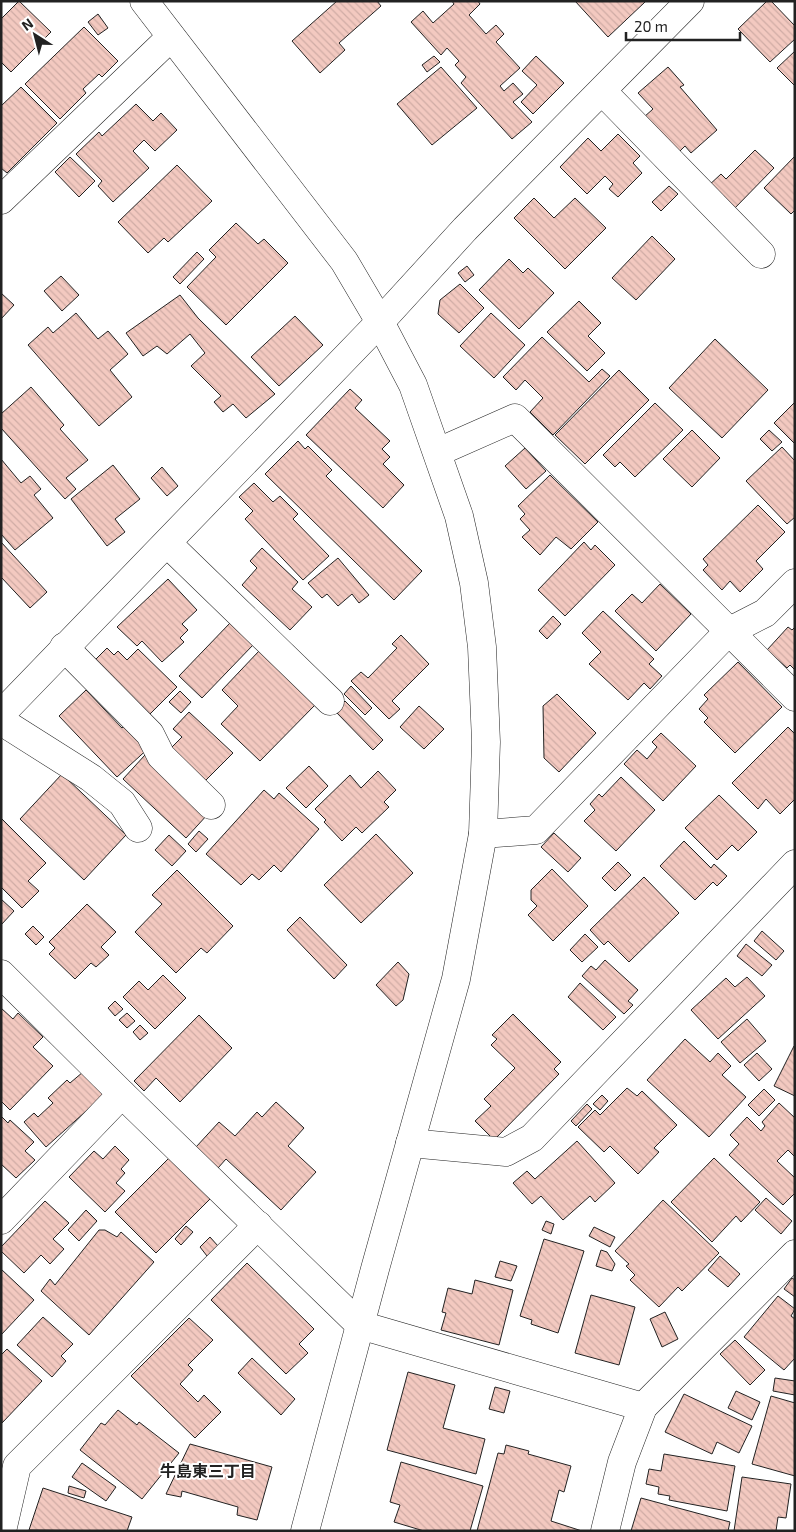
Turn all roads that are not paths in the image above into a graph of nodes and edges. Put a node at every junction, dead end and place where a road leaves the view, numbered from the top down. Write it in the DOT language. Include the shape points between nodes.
graph roads {
  1 [pos="144,1"];
  2 [pos="690,1"];
  3 [pos="171,37"];
  4 [pos="602,92"];
  5 [pos="1,200"];
  6 [pos="761,254"];
  7 [pos="380,322"];
  8 [pos="438,452"];
  9 [pos="168,544"];
  10 [pos="795,582"];
  11 [pos="728,632"];
  12 [pos="64,648"];
  13 [pos="795,697"];
  14 [pos="330,701"];
  15 [pos="1,714"];
  16 [pos="1,722"];
  17 [pos="211,805"];
  18 [pos="138,828"];
  19 [pos="483,834"];
  20 [pos="795,864"];
  21 [pos="1,974"];
  22 [pos="122,1094"];
  23 [pos="410,1143"];
  24 [pos="1,1220"];
  25 [pos="258,1225"];
  26 [pos="795,1254"];
  27 [pos="360,1325"];
  28 [pos="643,1406"];
  29 [pos="9,1463"];
  30 [pos="2,1531"];
  31 [pos="305,1531"];
  32 [pos="606,1531"];
  1 -- 3 [label="street"];
  2 -- 4 [label="street"];
  3 -- 5 [label="street"];
  3 -- 7 [label="street" via="344,261"];
  4 -- 6 [label="street"];
  4 -- 7 [label="street" via="465,229"];
  7 -- 8 [label="street" via="413,385"];
  7 -- 9 [label="street"];
  8 -- 11 [label="street" via="515,418"];
  8 -- 19 [label="street" via="459,516 474,583 482,647 486,742"];
  9 -- 12 [label="street"];
  9 -- 14 [label="street"];
  10 -- 11 [label="street" via="765,613"];
  11 -- 13 [label="street"];
  11 -- 19 [label="street" via="536,830"];
  12 -- 15 [label="street"];
  12 -- 17 [label="street" via="150,734 160,756"];
  16 -- 18 [label="street" via="91,778 122,803"];
  19 -- 23 [label="street" via="456,979"];
  20 -- 23 [label="street" via="532,1138 506,1152"];
  21 -- 22 [label="street"];
  22 -- 24 [label="street"];
  22 -- 25 [label="street"];
  23 -- 27 [label="street"];
  25 -- 27 [label="street"];
  25 -- 29 [label="street"];
  26 -- 28 [label="street"];
  27 -- 28 [label="street"];
  27 -- 31 [label="street"];
  28 -- 32 [label="street" via="622,1462"];
  29 -- 30 [label="street"];
}
